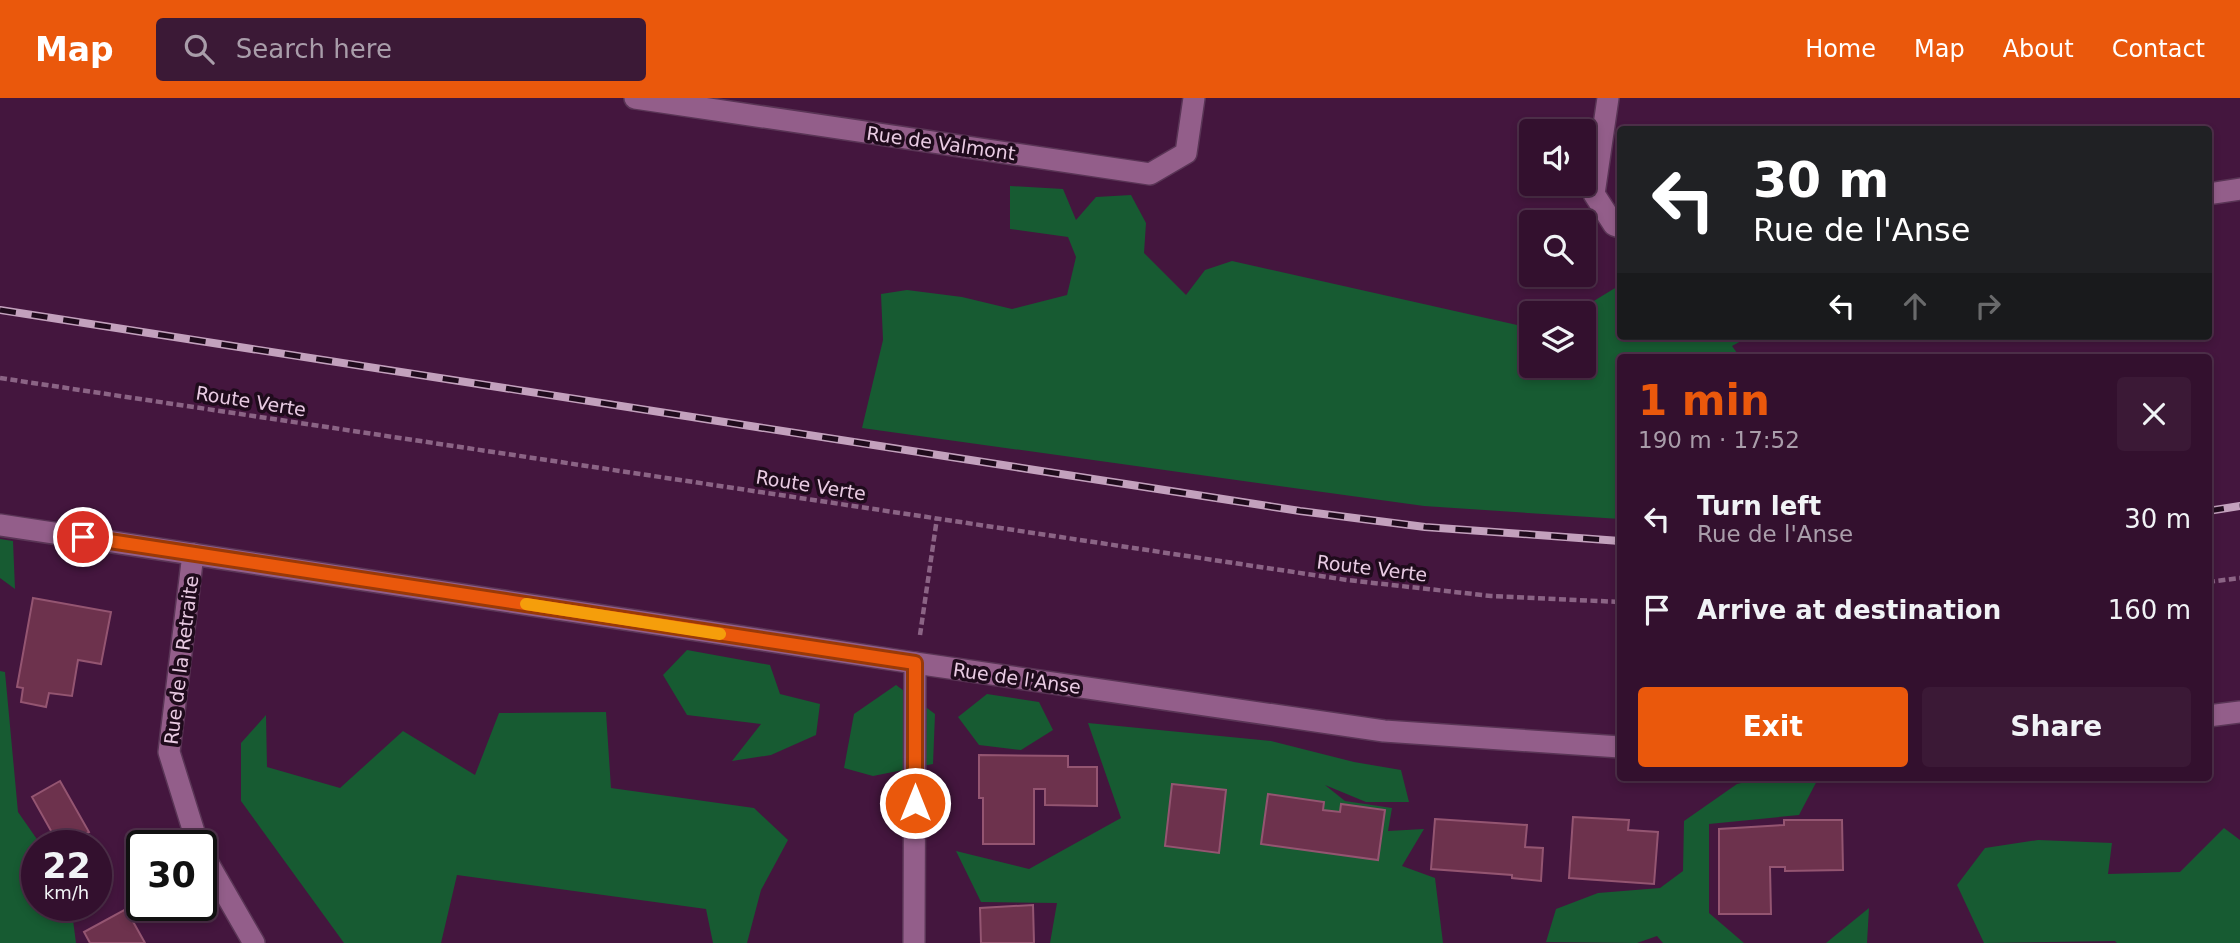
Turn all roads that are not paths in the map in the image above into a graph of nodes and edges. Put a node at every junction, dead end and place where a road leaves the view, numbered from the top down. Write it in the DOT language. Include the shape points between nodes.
graph roads {
  1 [pos="635,98"];
  2 [pos="1194,98"];
  3 [pos="1608,98"];
  4 [pos="2240,189"];
  5 [pos="2212,193"];
  6 [pos="1617,226"];
  7 [pos="0,525"];
  8 [pos="193,554"];
  9 [pos="915,663"];
  10 [pos="2240,712"];
  11 [pos="2212,716"];
  12 [pos="1617,747"];
  13 [pos="193,830"];
  14 [pos="217,879"];
  15 [pos="254,943"];
  16 [pos="915,943"];
  1 -- 2 [label="street, Rue de Valmont" via="1150,174 1186,153"];
  3 -- 6 [label="street" via="1594,194"];
  4 -- 5 [label="street"];
  7 -- 8 [label="street, Rue de l'Anse"];
  8 -- 9 [label="street, Rue de l'Anse"];
  8 -- 13 [label="street, Rue de la Retraite" via="169,752"];
  9 -- 12 [label="street, Rue de l'Anse" via="1384,731"];
  9 -- 16 [label="street"];
  10 -- 11 [label="street"];
  14 -- 15 [label="street"];
}
